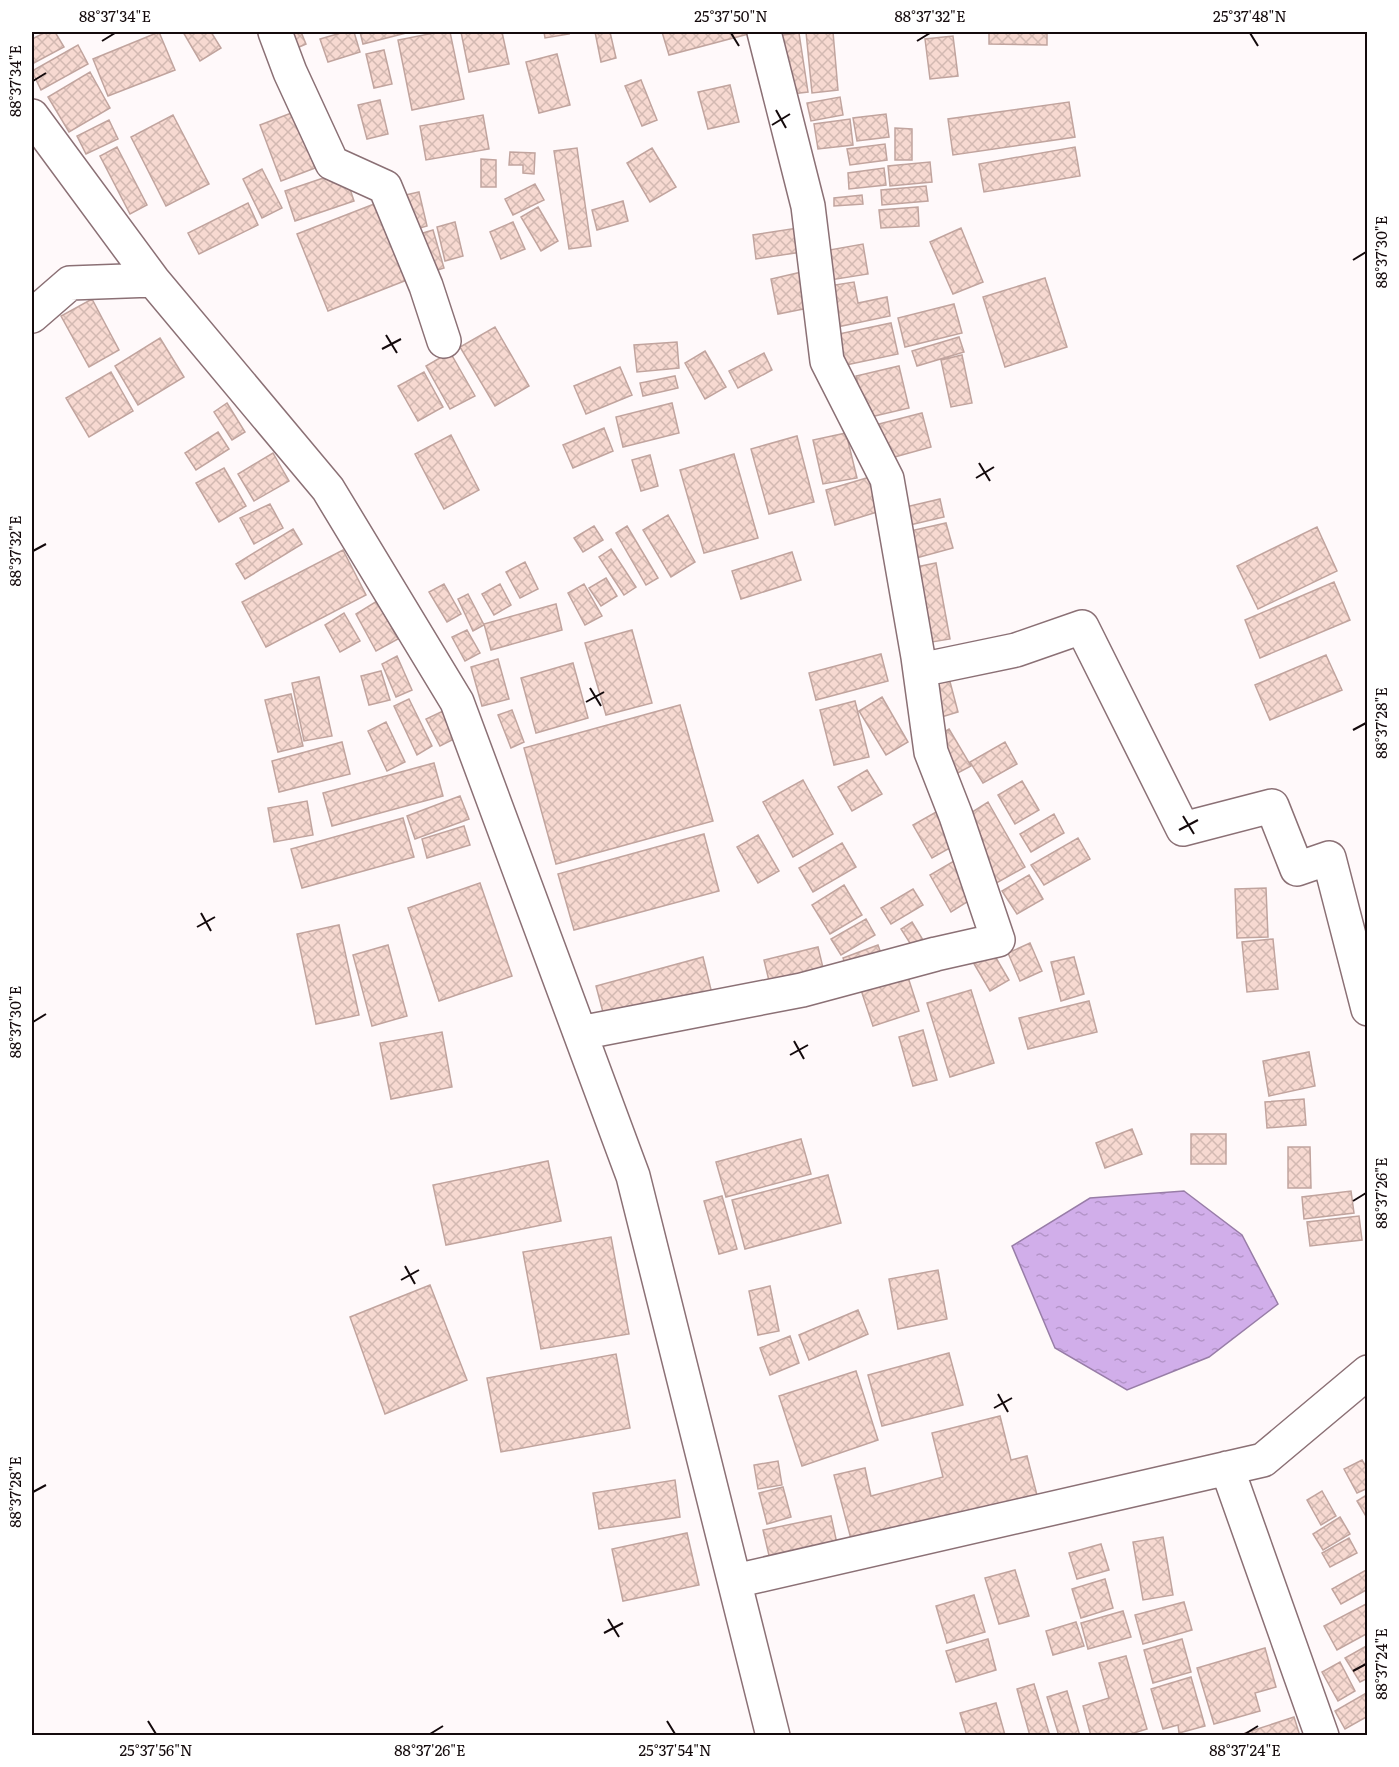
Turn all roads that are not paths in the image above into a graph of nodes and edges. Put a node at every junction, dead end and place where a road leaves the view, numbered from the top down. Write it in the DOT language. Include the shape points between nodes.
graph roads {
  1 [pos="275,32"];
  2 [pos="764,32"];
  3 [pos="32,116"];
  4 [pos="153,280"];
  5 [pos="32,316"];
  6 [pos="444,341"];
  7 [pos="920,670"];
  8 [pos="1368,1009"];
  9 [pos="580,1033"];
  10 [pos="1368,1372"];
  11 [pos="1227,1468"];
  12 [pos="735,1581"];
  13 [pos="773,1736"];
  14 [pos="1322,1736"];
  1 -- 6 [label="street" via="332,163 385,187"];
  2 -- 7 [label="street" via="808,206 827,361 887,479"];
  3 -- 4 [label="street"];
  4 -- 5 [label="street" via="70,283"];
  4 -- 9 [label="street" via="328,489 457,702"];
  7 -- 8 [label="street" via="1016,650 1082,627 1183,829 1272,806 1297,869 1329,858"];
  7 -- 9 [label="street" via="931,752 998,940 802,990"];
  9 -- 12 [label="street" via="633,1176"];
  10 -- 11 [label="street" via="1263,1460"];
  11 -- 12 [label="street"];
  11 -- 14 [label="street"];
  12 -- 13 [label="street"];
}
